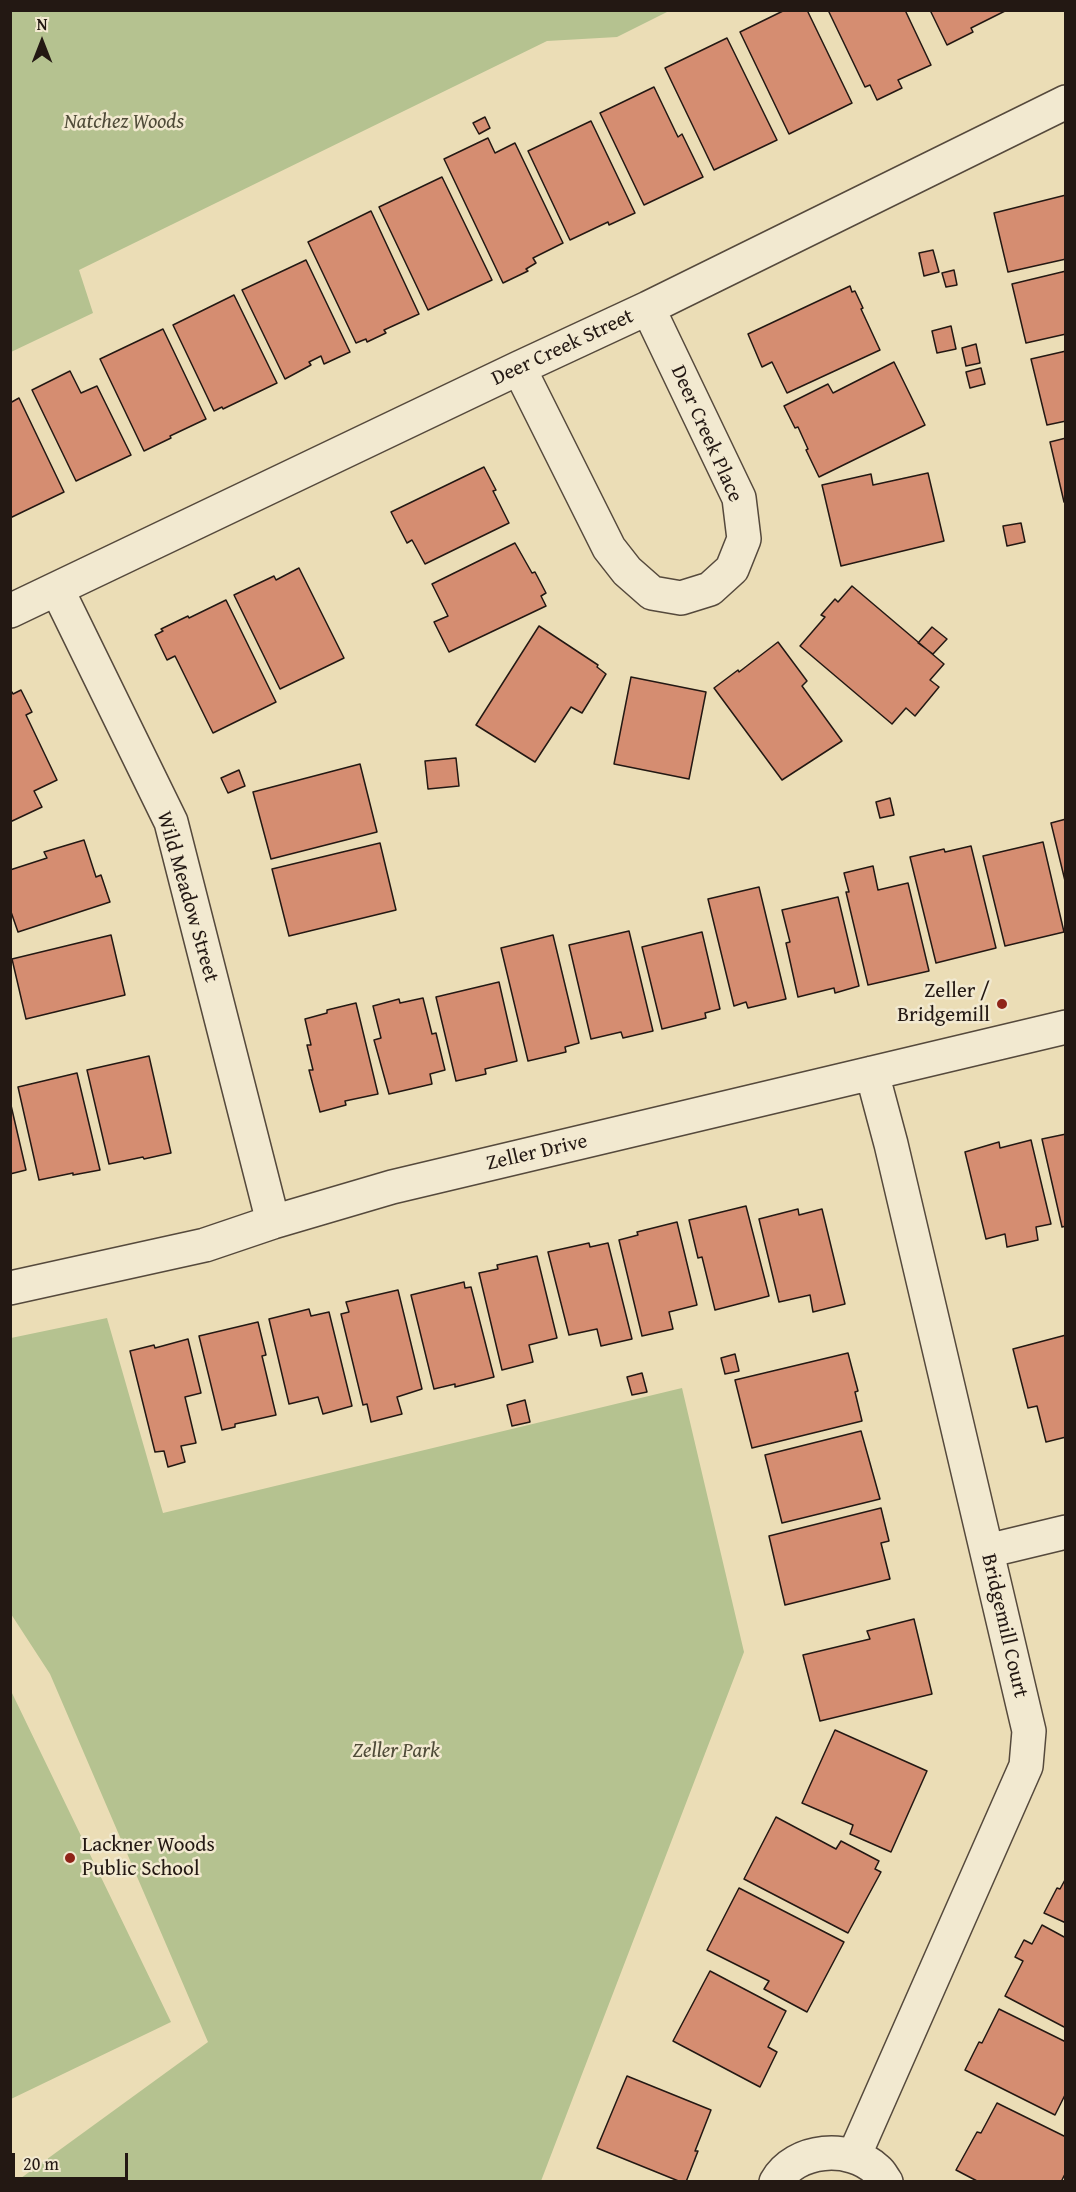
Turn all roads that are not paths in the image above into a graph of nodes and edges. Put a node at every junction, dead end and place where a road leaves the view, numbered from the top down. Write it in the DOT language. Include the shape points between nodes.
graph roads {
  1 [pos="1065,102"];
  2 [pos="648,308"];
  3 [pos="519,368"];
  4 [pos="57,589"];
  5 [pos="10,611"];
  6 [pos="1065,1027"];
  7 [pos="872,1073"];
  8 [pos="273,1222"];
  9 [pos="10,1287"];
  10 [pos="1065,1532"];
  11 [pos="987,1551"];
  12 [pos="854,2156"];
  13 [pos="776,2181"];
  14 [pos="886,2181"];
  1 -- 2 [label="street, Deer Creek Street"];
  2 -- 3 [label="street, Deer Creek Street"];
  2 -- 3 [label="street, Deer Creek Place" via="740,498 744,539 732,569 710,590 681,598 652,593 627,572 609,548"];
  3 -- 4 [label="street, Deer Creek Street"];
  4 -- 5 [label="street, Deer Creek Street"];
  4 -- 8 [label="street, Wild Meadow Street" via="171,822"];
  6 -- 7 [label="street, Zeller Drive"];
  7 -- 8 [label="street, Zeller Drive" via="392,1187"];
  7 -- 11 [label="street, Bridgemill Court"];
  8 -- 9 [label="street, Zeller Drive" via="205,1245"];
  10 -- 11 [label="street"];
  11 -- 12 [label="street, Bridgemill Court" via="1029,1731 1026,1766"];
  12 -- 13 [label="street" via="828,2152 801,2158"];
  12 -- 14 [label="street" via="877,2169"];
}
